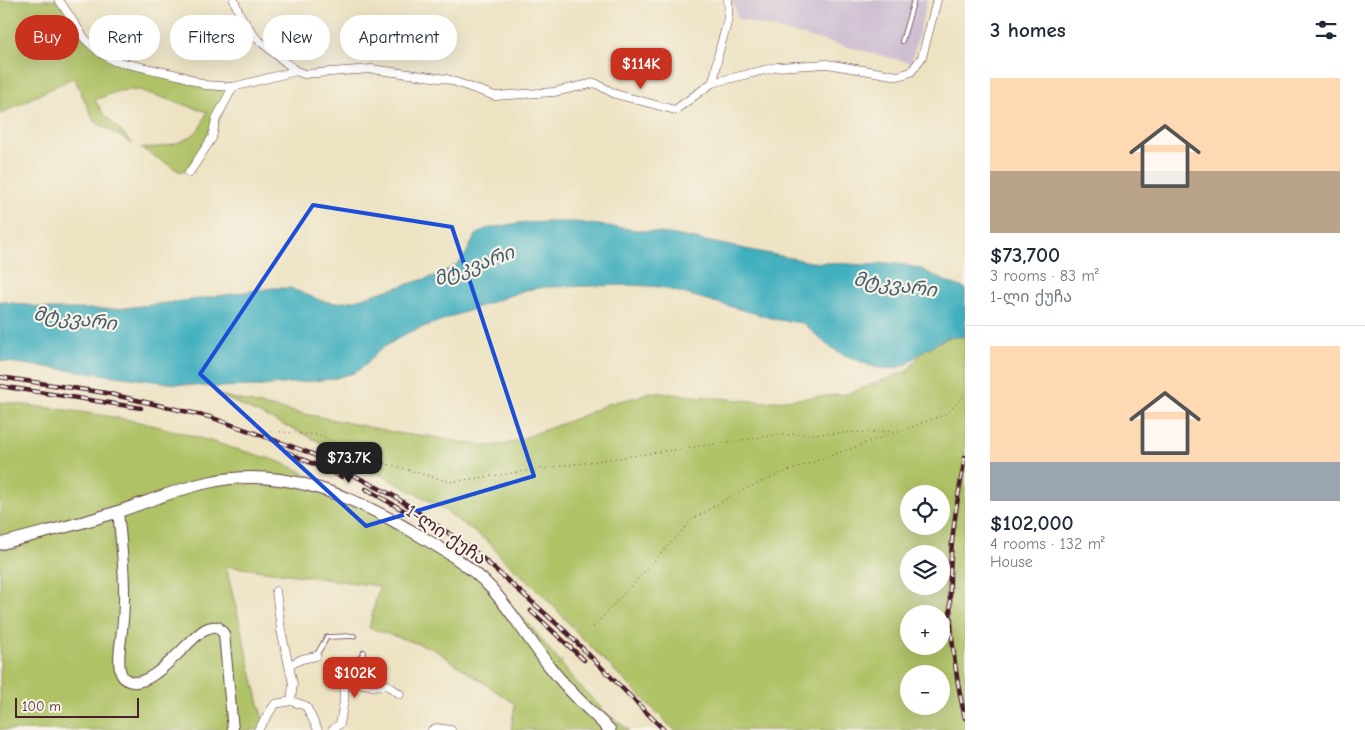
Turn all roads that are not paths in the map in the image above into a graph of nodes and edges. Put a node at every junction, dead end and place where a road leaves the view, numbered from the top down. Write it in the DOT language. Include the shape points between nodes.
graph roads {
  1 [pos="59,0"];
  2 [pos="234,0"];
  3 [pos="728,0"];
  4 [pos="914,0"];
  5 [pos="937,0"];
  6 [pos="902,42"];
  7 [pos="300,73"];
  8 [pos="712,84"];
  9 [pos="233,87"];
  10 [pos="189,173"];
  11 [pos="118,511"];
  12 [pos="0,544"];
  13 [pos="276,591"];
  14 [pos="354,636"];
  15 [pos="364,652"];
  16 [pos="316,656"];
  17 [pos="290,665"];
  18 [pos="344,685"];
  19 [pos="400,694"];
  20 [pos="291,701"];
  21 [pos="233,730"];
  22 [pos="258,730"];
  23 [pos="318,730"];
  24 [pos="332,730"];
  25 [pos="432,730"];
  26 [pos="451,730"];
  27 [pos="610,730"];
  1 -- 9 [label="street" via="85,39 114,61 182,76 206,85"];
  2 -- 7 [label="street" via="256,38"];
  3 -- 8 [label="street" via="729,15"];
  4 -- 6 [label="lane"];
  5 -- 8 [label="street" via="922,58 911,72 898,76 826,64 777,67"];
  7 -- 8 [label="street" via="371,69 447,79 496,96 554,92 595,83 615,94 675,110"];
  7 -- 9 [label="street"];
  9 -- 10 [label="street" via="216,119 212,138"];
  11 -- 12 [label="main road, 1-ლი ქუჩა"];
  11 -- 21 [label="street" via="124,615 119,662 123,678 138,682 152,675 203,630 218,627 224,634"];
  11 -- 27 [label="main road, 1-ლი ქუჩა" via="211,481 240,478 297,482 355,501 431,542 464,564 490,588 578,700"];
  13 -- 17 [label="street"];
  14 -- 16 [label="lane" via="327,637"];
  15 -- 18 [label="lane"];
  16 -- 17 [label="street"];
  17 -- 20 [label="street"];
  18 -- 19 [label="street" via="355,682 387,685"];
  18 -- 24 [label="street" via="340,724"];
  20 -- 22 [label="street" via="275,704"];
  20 -- 23 [label="street" via="306,706"];
  25 -- 26 [label="street"];
}
